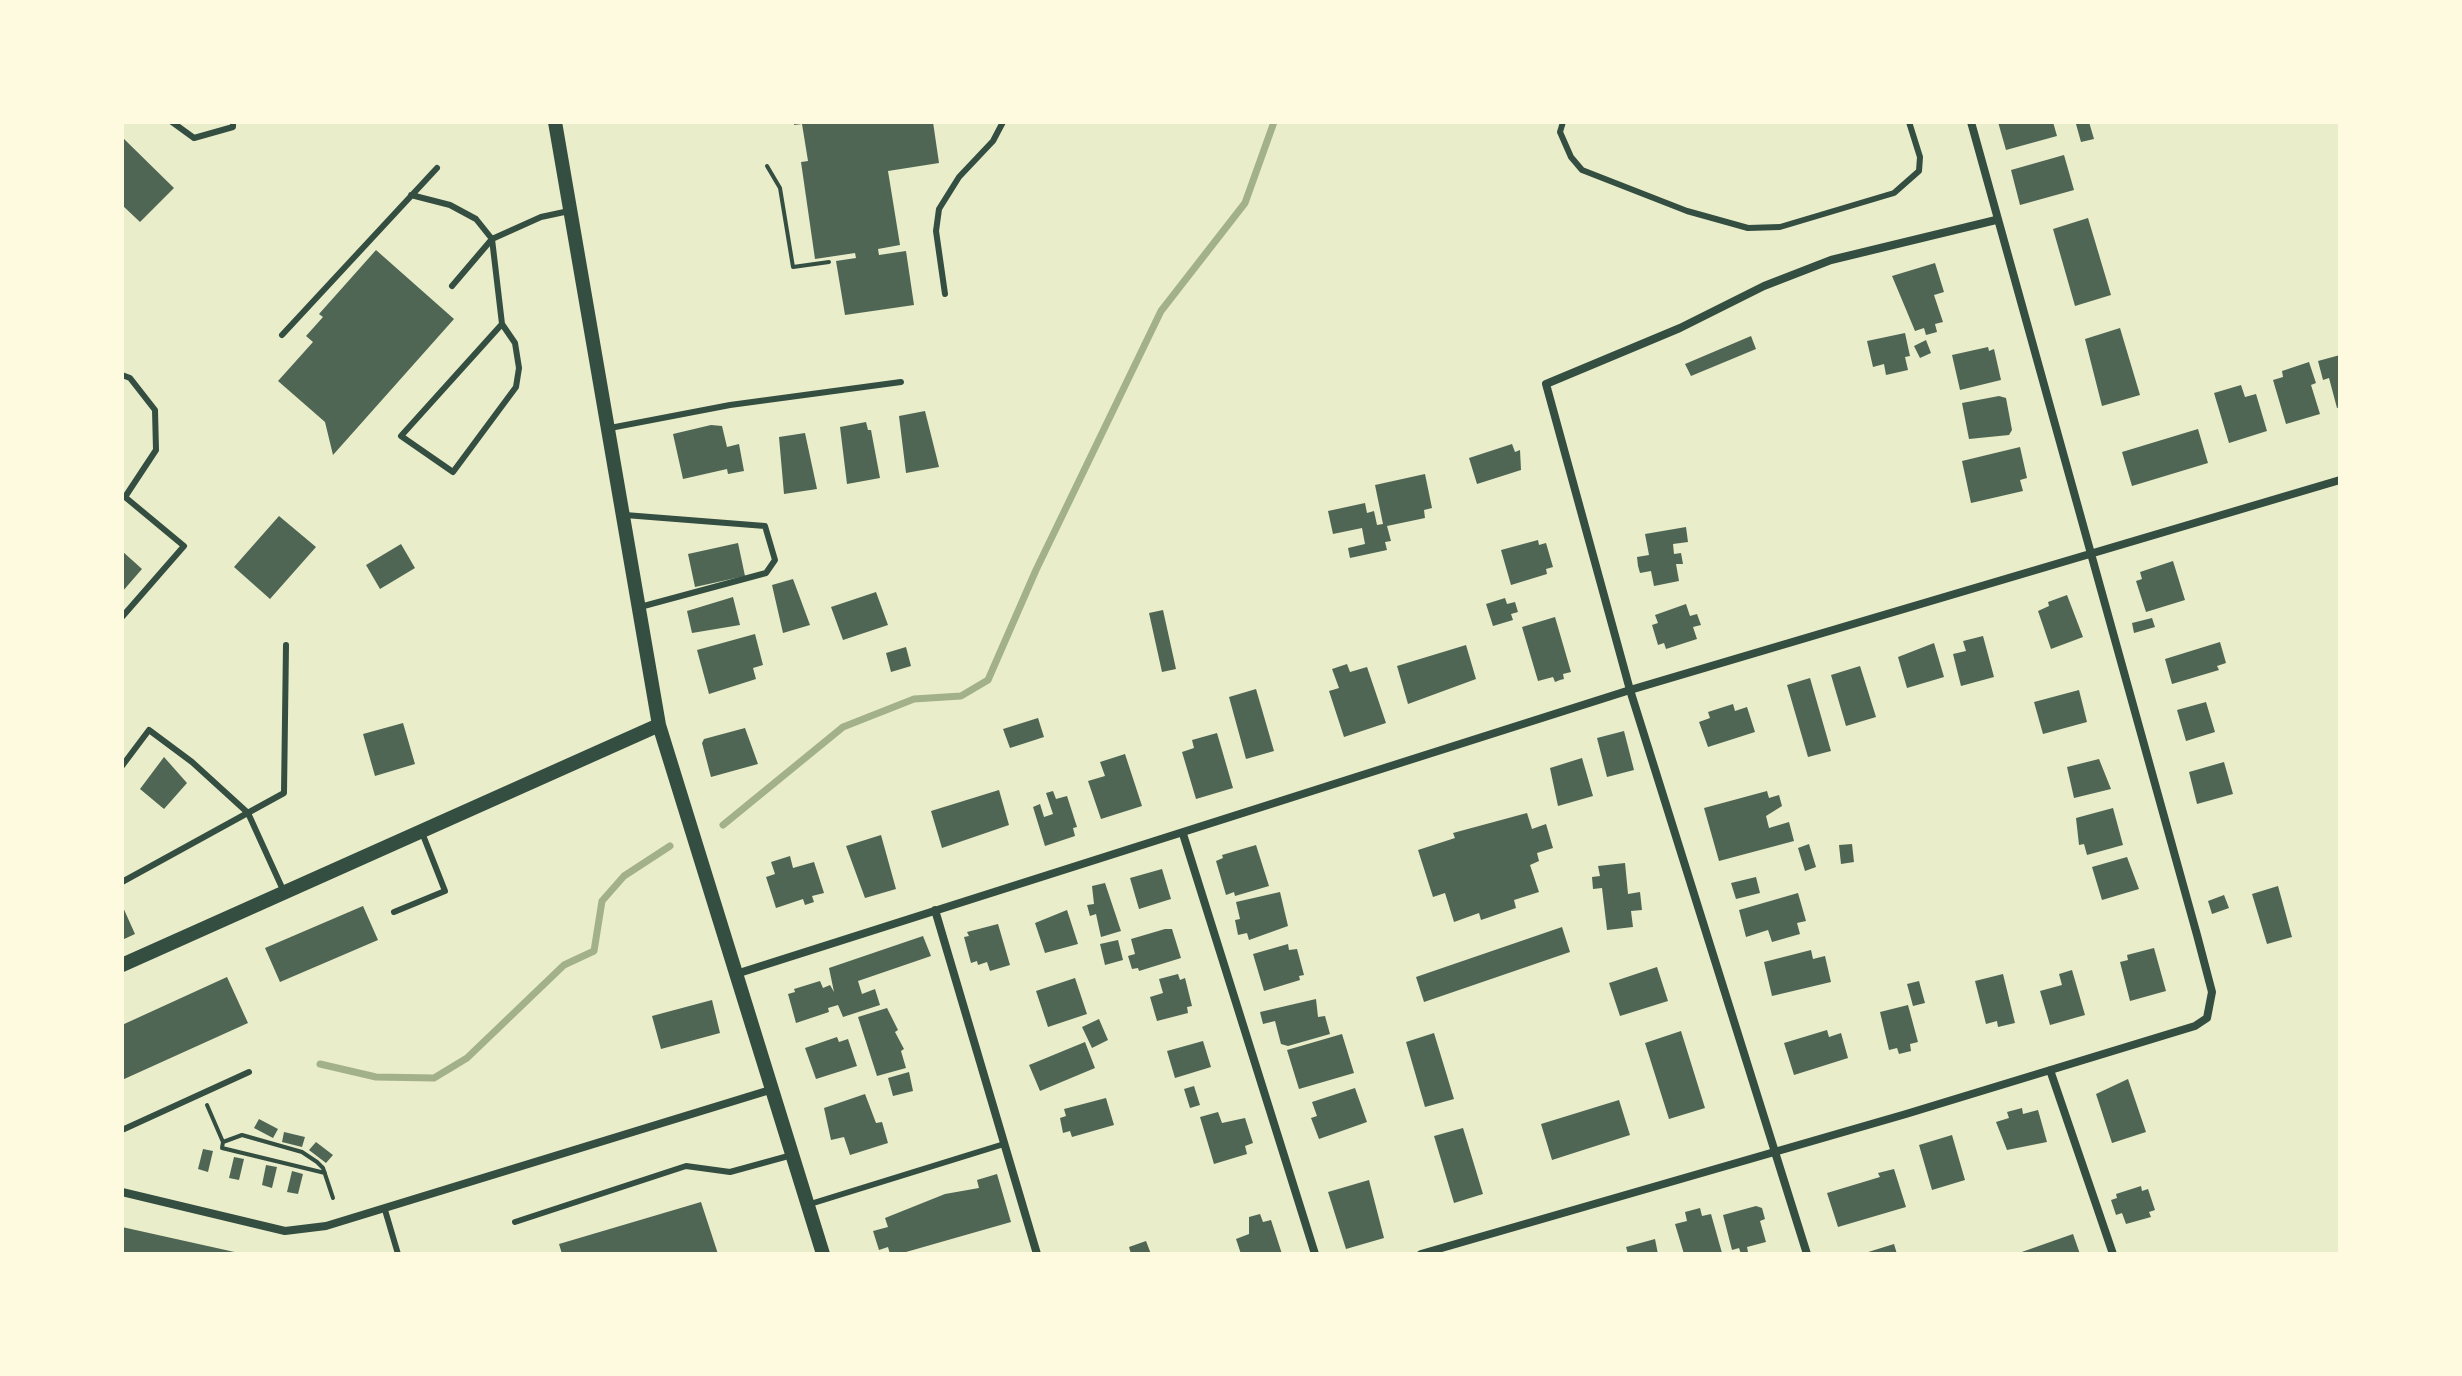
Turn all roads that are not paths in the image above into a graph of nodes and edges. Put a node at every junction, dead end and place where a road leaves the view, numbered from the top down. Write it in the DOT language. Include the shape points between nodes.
graph roads {
  1 [pos="172,122"];
  2 [pos="233,122"];
  3 [pos="555,122"];
  4 [pos="1003,122"];
  5 [pos="1563,122"];
  6 [pos="1909,122"];
  7 [pos="1971,122"];
  8 [pos="437,168"];
  9 [pos="411,195"];
  10 [pos="569,211"];
  11 [pos="1996,220"];
  12 [pos="492,239"];
  13 [pos="452,286"];
  14 [pos="945,294"];
  15 [pos="502,324"];
  16 [pos="282,335"];
  17 [pos="122,375"];
  18 [pos="901,382"];
  19 [pos="610,428"];
  20 [pos="2340,480"];
  21 [pos="123,496"];
  22 [pos="625,515"];
  23 [pos="2091,554"];
  24 [pos="640,607"];
  25 [pos="122,617"];
  26 [pos="286,645"];
  27 [pos="1630,690"];
  28 [pos="659,725"];
  29 [pos="122,766"];
  30 [pos="248,813"];
  31 [pos="421,830"];
  32 [pos="1183,834"];
  33 [pos="122,882"];
  34 [pos="284,892"];
  35 [pos="935,910"];
  36 [pos="394,912"];
  37 [pos="122,965"];
  38 [pos="735,974"];
  39 [pos="2050,1070"];
  40 [pos="249,1072"];
  41 [pos="770,1090"];
  42 [pos="122,1130"];
  43 [pos="1004,1144"];
  44 [pos="1774,1150"];
  45 [pos="792,1155"];
  46 [pos="122,1192"];
  47 [pos="807,1205"];
  48 [pos="385,1210"];
  49 [pos="515,1222"];
  50 [pos="398,1254"];
  51 [pos="823,1254"];
  52 [pos="1037,1254"];
  53 [pos="1315,1254"];
  54 [pos="1421,1254"];
  55 [pos="1807,1254"];
  56 [pos="2113,1254"];
  1 -- 2 [label="lane" via="194,138 233,127"];
  3 -- 10 [label="street"];
  4 -- 14 [label="lane" via="939,209 936,231"];
  5 -- 6 [label="lane" via="1560,132 1582,170 1687,211 1748,228 1780,227 1894,193 1919,171"];
  7 -- 11 [label="street"];
  8 -- 9 [label="lane"];
  9 -- 12 [label="lane" via="450,205 476,219"];
  9 -- 16 [label="lane"];
  10 -- 12 [label="lane"];
  10 -- 19 [label="street"];
  11 -- 23 [label="street"];
  11 -- 27 [label="street" via="1831,260 1546,384"];
  12 -- 13 [label="lane"];
  12 -- 15 [label="lane"];
  15 -- 15 [label="lane" via="515,343 516,387 453,472 401,436"];
  17 -- 21 [label="lane" via="155,410 156,450"];
  18 -- 19 [label="lane"];
  19 -- 22 [label="street"];
  20 -- 23 [label="street"];
  21 -- 25 [label="lane" via="184,546"];
  22 -- 24 [label="street"];
  22 -- 24 [label="lane" via="765,526 775,560 766,573"];
  23 -- 27 [label="street"];
  23 -- 39 [label="street" via="2212,992 2207,1018 2195,1026"];
  24 -- 28 [label="street"];
  26 -- 30 [label="lane" via="284,793"];
  27 -- 32 [label="street"];
  27 -- 44 [label="street"];
  28 -- 31 [label="street"];
  28 -- 38 [label="street"];
  29 -- 30 [label="lane" via="149,730"];
  30 -- 33 [label="lane"];
  30 -- 34 [label="lane"];
  31 -- 34 [label="street"];
  31 -- 36 [label="lane" via="445,891"];
  32 -- 35 [label="street"];
  32 -- 53 [label="street"];
  34 -- 37 [label="street"];
  35 -- 38 [label="street"];
  35 -- 43 [label="street"];
  38 -- 41 [label="street"];
  39 -- 44 [label="street"];
  39 -- 56 [label="street"];
  40 -- 42 [label="lane"];
  41 -- 45 [label="street"];
  41 -- 48 [label="street"];
  43 -- 47 [label="lane"];
  43 -- 52 [label="street"];
  44 -- 54 [label="street"];
  44 -- 55 [label="street"];
  45 -- 47 [label="street"];
  45 -- 49 [label="lane" via="730,1172 686,1166"];
  46 -- 48 [label="street" via="285,1231"];
  47 -- 51 [label="street"];
  48 -- 50 [label="lane"];
}
